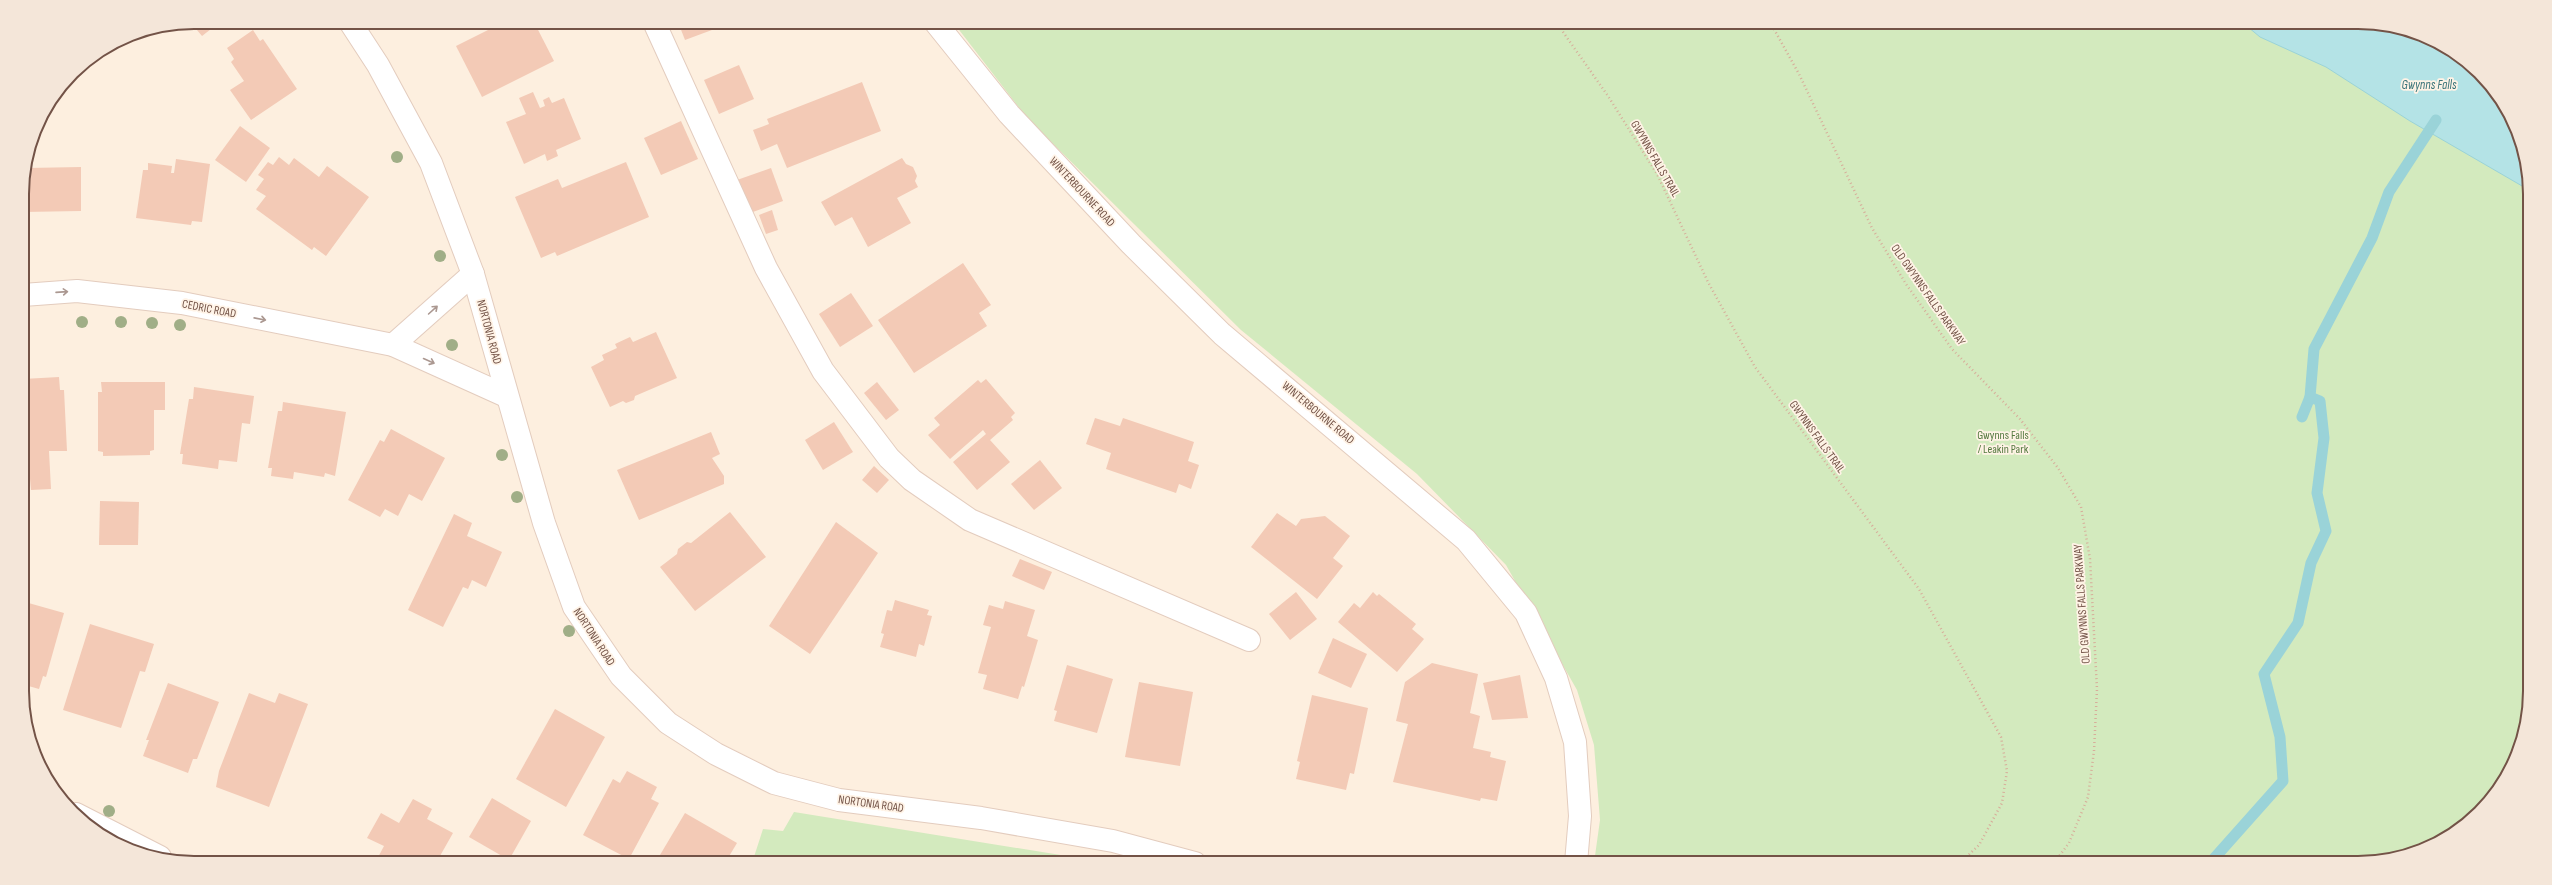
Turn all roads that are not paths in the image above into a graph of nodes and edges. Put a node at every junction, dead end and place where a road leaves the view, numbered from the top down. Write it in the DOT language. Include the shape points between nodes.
graph roads {
  1 [pos="355,29"];
  2 [pos="657,29"];
  3 [pos="941,29"];
  4 [pos="473,274"];
  5 [pos="29,295"];
  6 [pos="393,345"];
  7 [pos="506,396"];
  8 [pos="1249,640"];
  9 [pos="102,827"];
  10 [pos="139,846"];
  11 [pos="1169,856"];
  12 [pos="1577,856"];
  1 -- 4 [label="street, NORTONIA ROAD" via="378,65 431,163"];
  2 -- 8 [label="street" via="766,268 823,371 889,458 912,480 970,520"];
  3 -- 12 [label="street, WINTERBOURNE ROAD" via="1008,114 1148,261 1222,334 1466,540 1526,613 1556,678 1575,742 1580,816"];
  6 -- 4 [label="street, one-way"];
  4 -- 7 [label="street, NORTONIA ROAD"];
  5 -- 6 [label="street, CEDRIC ROAD, one-way" via="77,291 182,303"];
  6 -- 7 [label="street, CEDRIC ROAD, one-way"];
  7 -- 11 [label="street, NORTONIA ROAD" via="544,523 574,607 620,676 668,723 716,754 774,783 839,800 981,818 1113,841"];
  9 -- 10 [label="street"];
}
